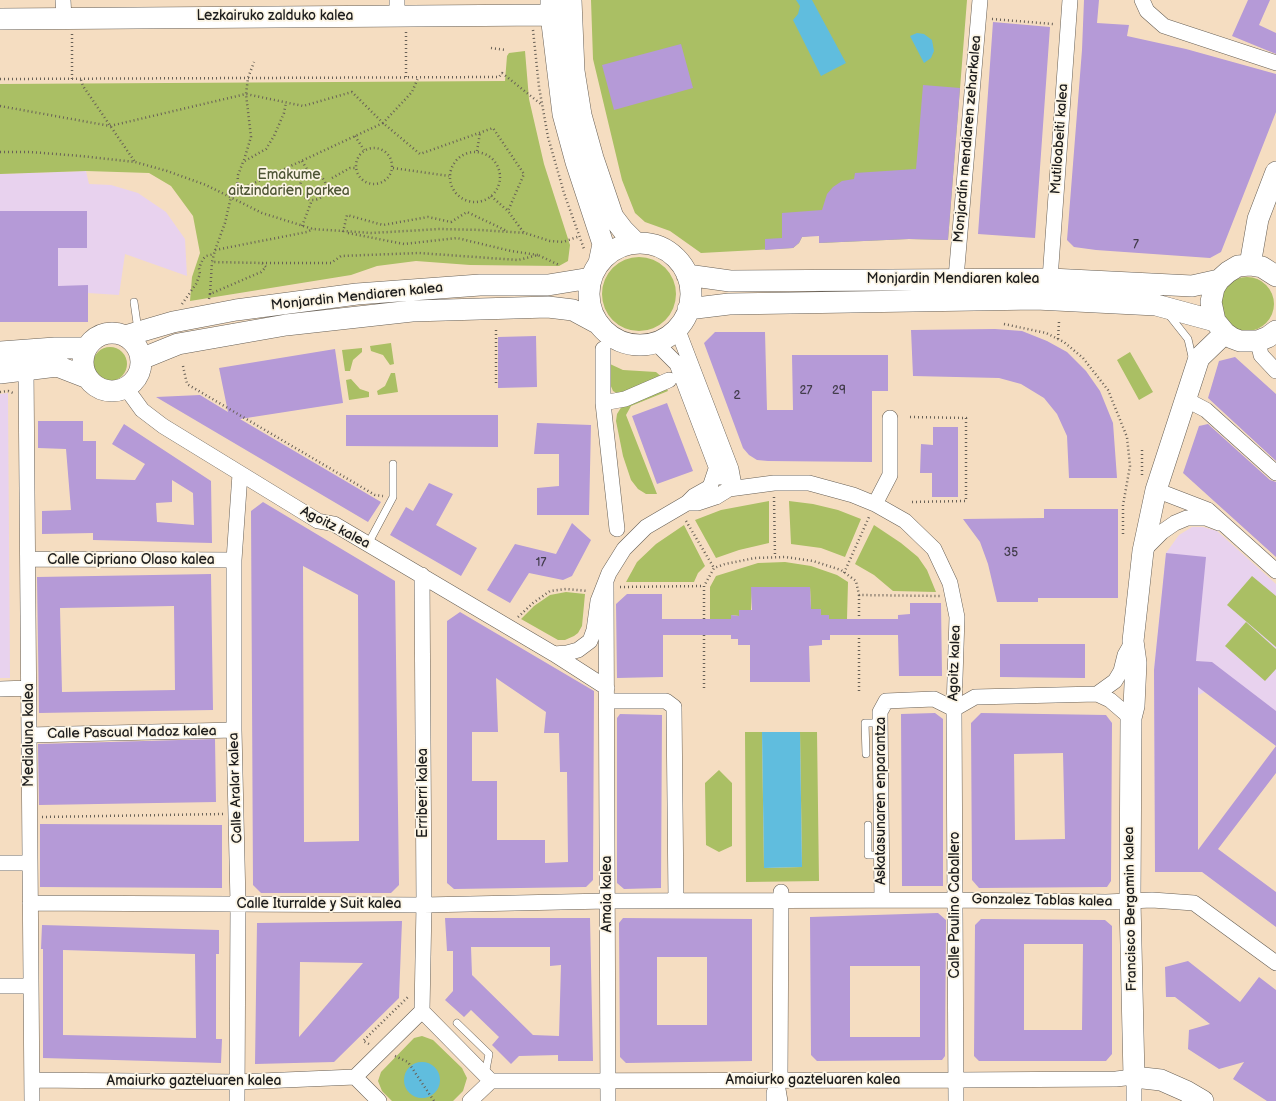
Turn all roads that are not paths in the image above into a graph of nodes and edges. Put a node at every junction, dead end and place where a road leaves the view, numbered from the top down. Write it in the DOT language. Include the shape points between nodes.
graph roads {
  1 [pos="571,0"];
  2 [pos="980,0"];
  3 [pos="1070,0"];
  4 [pos="1142,0"];
  5 [pos="551,7"];
  6 [pos="400,10"];
  7 [pos="66,12"];
  8 [pos="0,19"];
  9 [pos="1276,63"];
  10 [pos="1276,172"];
  11 [pos="636,243"];
  12 [pos="1250,265"];
  13 [pos="595,270"];
  14 [pos="687,275"];
  15 [pos="1276,276"];
  16 [pos="956,278"];
  17 [pos="1050,278"];
  18 [pos="1219,280"];
  19 [pos="134,302"];
  20 [pos="1156,305"];
  21 [pos="688,309"];
  22 [pos="599,324"];
  23 [pos="1220,327"];
  24 [pos="677,328"];
  25 [pos="1276,331"];
  26 [pos="132,334"];
  27 [pos="1258,341"];
  28 [pos="655,342"];
  29 [pos="86,348"];
  30 [pos="603,349"];
  31 [pos="0,352"];
  32 [pos="141,359"];
  33 [pos="26,368"];
  34 [pos="1276,370"];
  35 [pos="1195,371"];
  36 [pos="0,373"];
  37 [pos="88,378"];
  38 [pos="669,380"];
  39 [pos="126,388"];
  40 [pos="1185,399"];
  41 [pos="603,402"];
  42 [pos="890,418"];
  43 [pos="393,464"];
  44 [pos="716,469"];
  45 [pos="1276,473"];
  46 [pos="240,474"];
  47 [pos="1149,482"];
  48 [pos="730,489"];
  49 [pos="687,503"];
  50 [pos="872,511"];
  51 [pos="1222,524"];
  52 [pos="617,529"];
  53 [pos="368,544"];
  54 [pos="1143,551"];
  55 [pos="28,559"];
  56 [pos="234,560"];
  57 [pos="1276,571"];
  58 [pos="422,575"];
  59 [pos="613,585"];
  60 [pos="1133,641"];
  61 [pos="554,654"];
  62 [pos="28,688"];
  63 [pos="0,689"];
  64 [pos="1097,694"];
  65 [pos="607,695"];
  66 [pos="954,709"];
  67 [pos="1131,718"];
  68 [pos="880,723"];
  69 [pos="234,730"];
  70 [pos="29,735"];
  71 [pos="866,754"];
  72 [pos="868,825"];
  73 [pos="882,855"];
  74 [pos="0,863"];
  75 [pos="30,863"];
  76 [pos="781,896"];
  77 [pos="882,900"];
  78 [pos="956,900"];
  79 [pos="676,901"];
  80 [pos="1130,901"];
  81 [pos="607,902"];
  82 [pos="30,903"];
  83 [pos="238,904"];
  84 [pos="424,905"];
  85 [pos="1276,963"];
  86 [pos="0,986"];
  87 [pos="31,986"];
  88 [pos="422,1012"];
  89 [pos="457,1023"];
  90 [pos="355,1077"];
  91 [pos="1134,1077"];
  92 [pos="488,1078"];
  93 [pos="32,1080"];
  94 [pos="780,1080"];
  95 [pos="956,1080"];
  96 [pos="237,1082"];
  97 [pos="608,1082"];
  98 [pos="32,1101"];
  99 [pos="238,1101"];
  100 [pos="378,1101"];
  101 [pos="470,1101"];
  102 [pos="608,1101"];
  103 [pos="774,1101"];
  104 [pos="784,1101"];
  105 [pos="956,1101"];
  106 [pos="1134,1101"];
  107 [pos="1203,1101"];
  1 -- 11 [label="main road" via="574,71 581,115 614,217"];
  2 -- 16 [label="street, Monjardín mendiaren zeharkalea"];
  3 -- 17 [label="street, Mutiloabeiti kalea"];
  4 -- 9 [label="street" via="1147,11 1164,26"];
  5 -- 6 [label="main road, Lezkairuko zalduko kalea"];
  5 -- 13 [label="main road" via="563,114 603,244"];
  6 -- 7 [label="main road, Lezkairuko zalduko kalea"];
  7 -- 8 [label="main road, Lezkairuko zalduko kalea"];
  10 -- 12 [label="main road" via="1258,218"];
  11 -- 13 [label="main road" via="616,249"];
  11 -- 14 [label="main road" via="661,247 672,254"];
  12 -- 15 [label="main road" via="1262,267"];
  12 -- 18 [label="main road" via="1238,266"];
  13 -- 22 [label="main road" via="590,299"];
  13 -- 26 [label="main road, Monjardin Mendiaren kalea" via="548,285 480,285 357,294 236,310"];
  14 -- 16 [label="main road, Monjardin Mendiaren kalea" via="730,281"];
  14 -- 21 [label="main road" via="691,292"];
  16 -- 17 [label="main road, Monjardin Mendiaren kalea"];
  17 -- 18 [label="main road, Monjardin Mendiaren kalea" via="1192,286"];
  18 -- 23 [label="main road" via="1211,302"];
  19 -- 26 [label="lane"];
  20 -- 21 [label="main road, Monjardin Mendiaren kalea" via="1036,299 729,304"];
  20 -- 23 [label="main road, Monjardin Mendiaren kalea"];
  20 -- 35 [label="lane" via="1166,312 1188,339"];
  21 -- 24 [label="main road"];
  22 -- 28 [label="main road" via="610,335 624,342"];
  22 -- 32 [label="main road, Monjardin Mendiaren kalea" via="573,310 548,307 412,311 286,325 186,342"];
  23 -- 27 [label="main road, Monjardin Mendiaren kalea" via="1240,341"];
  23 -- 35 [label="main road, Francisco Bergamin kalea" via="1199,358"];
  24 -- 28 [label="main road" via="668,337"];
  24 -- 48 [label="street" via="731,469 733,480"];
  25 -- 27 [label="main road"];
  26 -- 29 [label="main road, Monjardin Mendiaren kalea" via="109,333 93,340"];
  26 -- 32 [label="main road"];
  27 -- 34 [label="street" via="1261,355"];
  28 -- 44 [label="street" via="677,364"];
  29 -- 31 [label="main road"];
  29 -- 37 [label="main road" via="83,364"];
  30 -- 41 [label="street"];
  32 -- 39 [label="main road" via="138,376"];
  33 -- 36 [label="main road"];
  33 -- 37 [label="main road" via="57,366"];
  33 -- 55 [label="street, Medialuna kalea"];
  35 -- 40 [label="main road, Francisco Bergamin kalea"];
  37 -- 39 [label="main road" via="101,389 118,391"];
  38 -- 41 [label="street" via="625,399"];
  39 -- 46 [label="street, Agoitz kalea" via="142,410 163,426"];
  40 -- 45 [label="street" via="1206,410"];
  40 -- 47 [label="main road, Francisco Bergamin kalea"];
  41 -- 52 [label="street"];
  42 -- 50 [label="street" via="890,475"];
  43 -- 53 [label="lane" via="393,497"];
  44 -- 48 [label="street"];
  44 -- 49 [label="street, Agoitz kalea" via="710,487"];
  46 -- 53 [label="street, Agoitz kalea" via="318,521 334,524"];
  46 -- 56 [label="street, Calle Aralar kalea"];
  47 -- 51 [label="street" via="1208,510"];
  47 -- 54 [label="main road, Francisco Bergamin kalea"];
  48 -- 49 [label="street, Agoitz kalea" via="698,503"];
  48 -- 50 [label="street, Agoitz kalea" via="774,483 809,483 853,495"];
  49 -- 59 [label="street, Agoitz kalea" via="646,527 624,550 609,573"];
  50 -- 66 [label="street, Agoitz kalea" via="905,521 934,549 950,583 957,617"];
  51 -- 54 [label="street" via="1206,518 1187,518 1162,532"];
  51 -- 57 [label="street"];
  53 -- 58 [label="street, Agoitz kalea"];
  54 -- 60 [label="main road, Francisco Bergamin kalea"];
  55 -- 56 [label="street, Calle Cipriano Olaso kalea"];
  55 -- 62 [label="street, Medialuna kalea"];
  56 -- 69 [label="street, Calle Aralar kalea"];
  58 -- 61 [label="street, Agoitz kalea"];
  58 -- 84 [label="street, Erriberri kalea"];
  59 -- 61 [label="street, Agoitz kalea" via="598,601 590,641 578,650"];
  59 -- 65 [label="street, Agoitz kalea"];
  60 -- 64 [label="street, Francisco Bergamin kalea" via="1125,655 1121,671"];
  60 -- 67 [label="main road, Francisco Bergamin kalea" via="1136,664"];
  61 -- 65 [label="street, Agoitz kalea"];
  62 -- 63 [label="street"];
  62 -- 70 [label="street, Medialuna kalea"];
  64 -- 66 [label="street, Agoitz kalea" via="975,697"];
  64 -- 67 [label="street" via="1110,700"];
  65 -- 79 [label="street" via="666,701 674,707"];
  65 -- 81 [label="street, Amaia kalea"];
  66 -- 68 [label="street, Askatasunaren enparantza" via="934,699 886,701 880,712"];
  66 -- 78 [label="street, Calle Paulino Caballero"];
  67 -- 80 [label="main road, Francisco Bergamin kalea"];
  68 -- 71 [label="lane" via="866,723"];
  68 -- 73 [label="street, Askatasunaren enparantza"];
  69 -- 70 [label="street, Calle Pascual Madoz kalea"];
  69 -- 83 [label="street, Calle Aralar kalea"];
  70 -- 75 [label="street, Medialuna kalea"];
  72 -- 73 [label="lane" via="868,855"];
  73 -- 77 [label="street, Askatasunaren enparantza"];
  74 -- 75 [label="street"];
  75 -- 82 [label="street, Medialuna kalea"];
  76 -- 77 [label="street, Askatasunaren enparantza"];
  76 -- 79 [label="street, Askatasunaren enparantza"];
  76 -- 94 [label="street"];
  77 -- 78 [label="street, Askatasunaren enparantza"];
  78 -- 80 [label="street, Gonzalez Tablas kalea"];
  78 -- 95 [label="street, Calle Paulino Caballero"];
  79 -- 81 [label="street, Askatasunaren enparantza"];
  80 -- 85 [label="street, Gonzalez Tablas kalea" via="1194,903"];
  80 -- 91 [label="main road, Francisco Bergamin kalea"];
  81 -- 84 [label="street, Calle Iturralde y Suit kalea"];
  81 -- 97 [label="street, Amaia kalea"];
  82 -- 83 [label="street, Calle Iturralde y Suit kalea"];
  82 -- 87 [label="street, Medialuna kalea"];
  83 -- 84 [label="street, Calle Iturralde y Suit kalea"];
  83 -- 96 [label="street, Calle Aralar kalea"];
  84 -- 88 [label="street, Erriberri kalea"];
  86 -- 87 [label="street"];
  87 -- 93 [label="street, Medialuna kalea"];
  88 -- 90 [label="street"];
  88 -- 92 [label="street"];
  89 -- 92 [label="lane" via="489,1054"];
  90 -- 96 [label="street, Amaiurko gazteluaren kalea"];
  90 -- 100 [label="street"];
  91 -- 95 [label="street, Amaiurko gazteluaren kalea"];
  91 -- 106 [label="street, Francisco Bergamin kalea"];
  91 -- 107 [label="main road" via="1161,1080"];
  92 -- 97 [label="street, Amaiurko gazteluaren kalea"];
  92 -- 101 [label="street"];
  93 -- 96 [label="street, Amaiurko gazteluaren kalea"];
  93 -- 98 [label="street, Medialuna kalea"];
  94 -- 95 [label="street, Amaiurko gazteluaren kalea"];
  94 -- 97 [label="street, Amaiurko gazteluaren kalea"];
  94 -- 103 [label="street" via="774,1093"];
  94 -- 104 [label="lane"];
  95 -- 105 [label="street, Calle Paulino Caballero"];
  96 -- 99 [label="street, Calle Aralar kalea"];
  97 -- 102 [label="street, Amaia kalea"];
}
